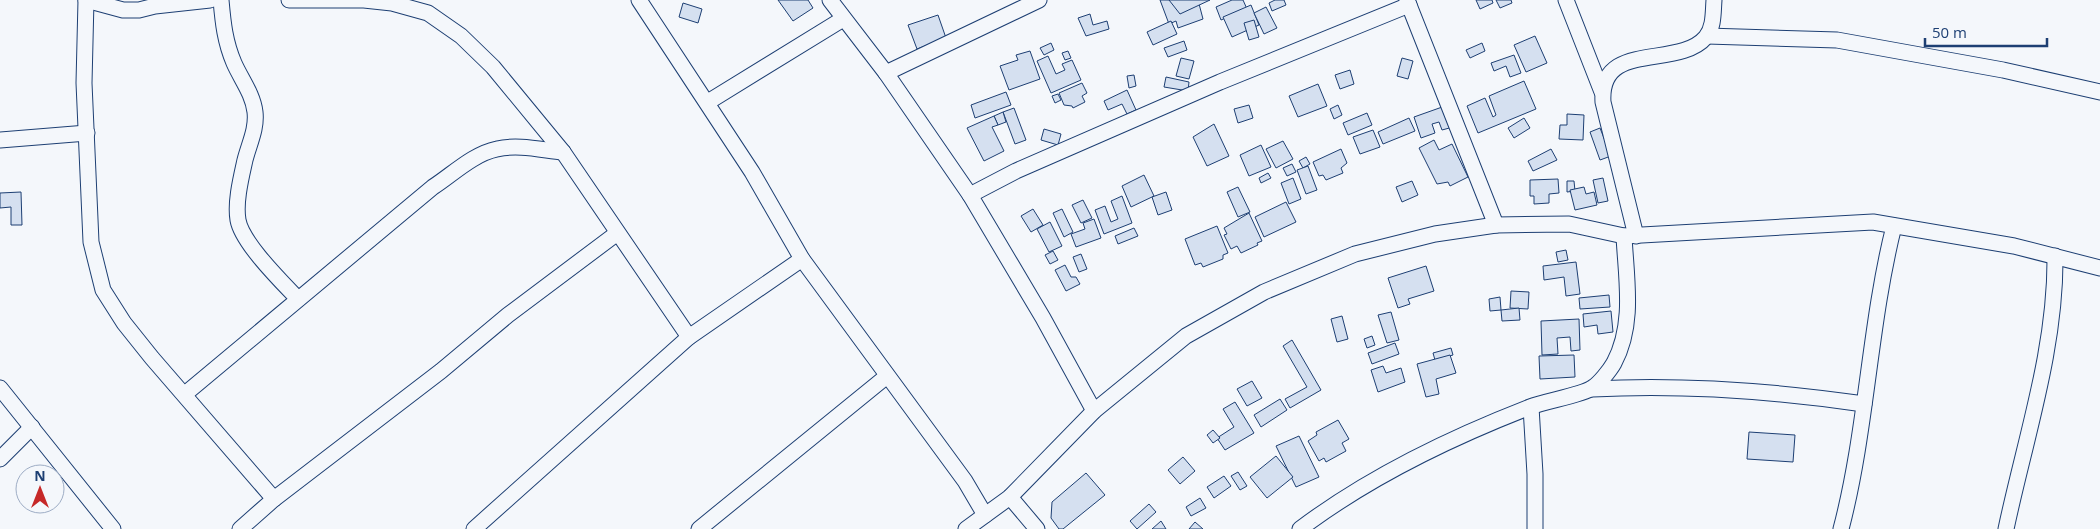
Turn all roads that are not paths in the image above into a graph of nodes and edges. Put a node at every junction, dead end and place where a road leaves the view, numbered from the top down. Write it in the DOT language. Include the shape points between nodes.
graph roads {
  1 [pos="86,0"];
  2 [pos="210,0"];
  3 [pos="221,0"];
  4 [pos="289,0"];
  5 [pos="420,0"];
  6 [pos="639,0"];
  7 [pos="830,0"];
  8 [pos="1040,0"];
  9 [pos="1566,0"];
  10 [pos="1714,0"];
  11 [pos="1408,3"];
  12 [pos="406,7"];
  13 [pos="844,19"];
  14 [pos="1707,36"];
  15 [pos="886,73"];
  16 [pos="1602,92"];
  17 [pos="2100,92"];
  18 [pos="708,102"];
  19 [pos="86,133"];
  20 [pos="0,140"];
  21 [pos="563,152"];
  22 [pos="970,195"];
  23 [pos="1496,225"];
  24 [pos="1894,226"];
  25 [pos="616,234"];
  26 [pos="1630,236"];
  27 [pos="2055,256"];
  28 [pos="802,259"];
  29 [pos="2100,268"];
  30 [pos="298,299"];
  31 [pos="689,336"];
  32 [pos="887,376"];
  33 [pos="0,388"];
  34 [pos="1592,389"];
  35 [pos="185,394"];
  36 [pos="1864,404"];
  37 [pos="1531,407"];
  38 [pos="1094,410"];
  39 [pos="32,427"];
  40 [pos="0,459"];
  41 [pos="1010,496"];
  42 [pos="274,499"];
  43 [pos="985,515"];
  44 [pos="113,529"];
  45 [pos="240,529"];
  46 [pos="474,529"];
  47 [pos="699,529"];
  48 [pos="966,529"];
  49 [pos="1037,529"];
  50 [pos="1300,529"];
  51 [pos="1535,529"];
  52 [pos="1841,529"];
  53 [pos="2006,529"];
  1 -- 2 [label="street" via="123,10 139,10"];
  1 -- 19 [label="street"];
  3 -- 30 [label="street" via="224,37 249,89 255,112 237,207 238,222 268,267"];
  4 -- 12 [label="street" via="364,0"];
  5 -- 12 [label="street"];
  6 -- 18 [label="street"];
  7 -- 13 [label="street"];
  8 -- 15 [label="street"];
  9 -- 16 [label="street"];
  10 -- 14 [label="street" via="1713,22"];
  11 -- 22 [label="street" via="1016,171"];
  11 -- 23 [label="street"];
  12 -- 21 [label="street" via="428,13 460,36 493,67"];
  13 -- 15 [label="street"];
  13 -- 18 [label="street"];
  14 -- 16 [label="street" via="1697,45 1622,64 1606,76"];
  14 -- 17 [label="street" via="1837,40 2003,70"];
  15 -- 22 [label="street"];
  16 -- 26 [label="street"];
  18 -- 28 [label="street"];
  19 -- 20 [label="street"];
  19 -- 35 [label="street" via="91,242 103,290 124,323"];
  21 -- 25 [label="street"];
  21 -- 30 [label="street" via="525,147 497,149 477,157 433,187"];
  22 -- 38 [label="street"];
  23 -- 26 [label="street" via="1569,224"];
  23 -- 38 [label="street" via="1435,234 1355,254 1264,292 1186,336"];
  24 -- 26 [label="street" via="1873,222 1820,224"];
  24 -- 27 [label="street"];
  24 -- 36 [label="street" via="1885,261"];
  25 -- 31 [label="street"];
  25 -- 42 [label="street"];
  26 -- 34 [label="street" via="1628,315 1624,339 1614,364"];
  27 -- 29 [label="street"];
  27 -- 53 [label="street" via="2052,316 2042,378"];
  28 -- 31 [label="street"];
  28 -- 32 [label="street"];
  30 -- 35 [label="street"];
  31 -- 46 [label="street"];
  32 -- 43 [label="street" via="965,481"];
  32 -- 47 [label="street"];
  33 -- 39 [label="street"];
  34 -- 36 [label="street" via="1638,386 1699,388"];
  34 -- 37 [label="street"];
  35 -- 42 [label="street"];
  36 -- 52 [label="street"];
  37 -- 50 [label="street" via="1380,475"];
  37 -- 51 [label="street"];
  38 -- 41 [label="street"];
  39 -- 40 [label="street"];
  39 -- 44 [label="street"];
  41 -- 43 [label="street"];
  41 -- 49 [label="street"];
  42 -- 45 [label="street"];
  43 -- 48 [label="street"];
}
